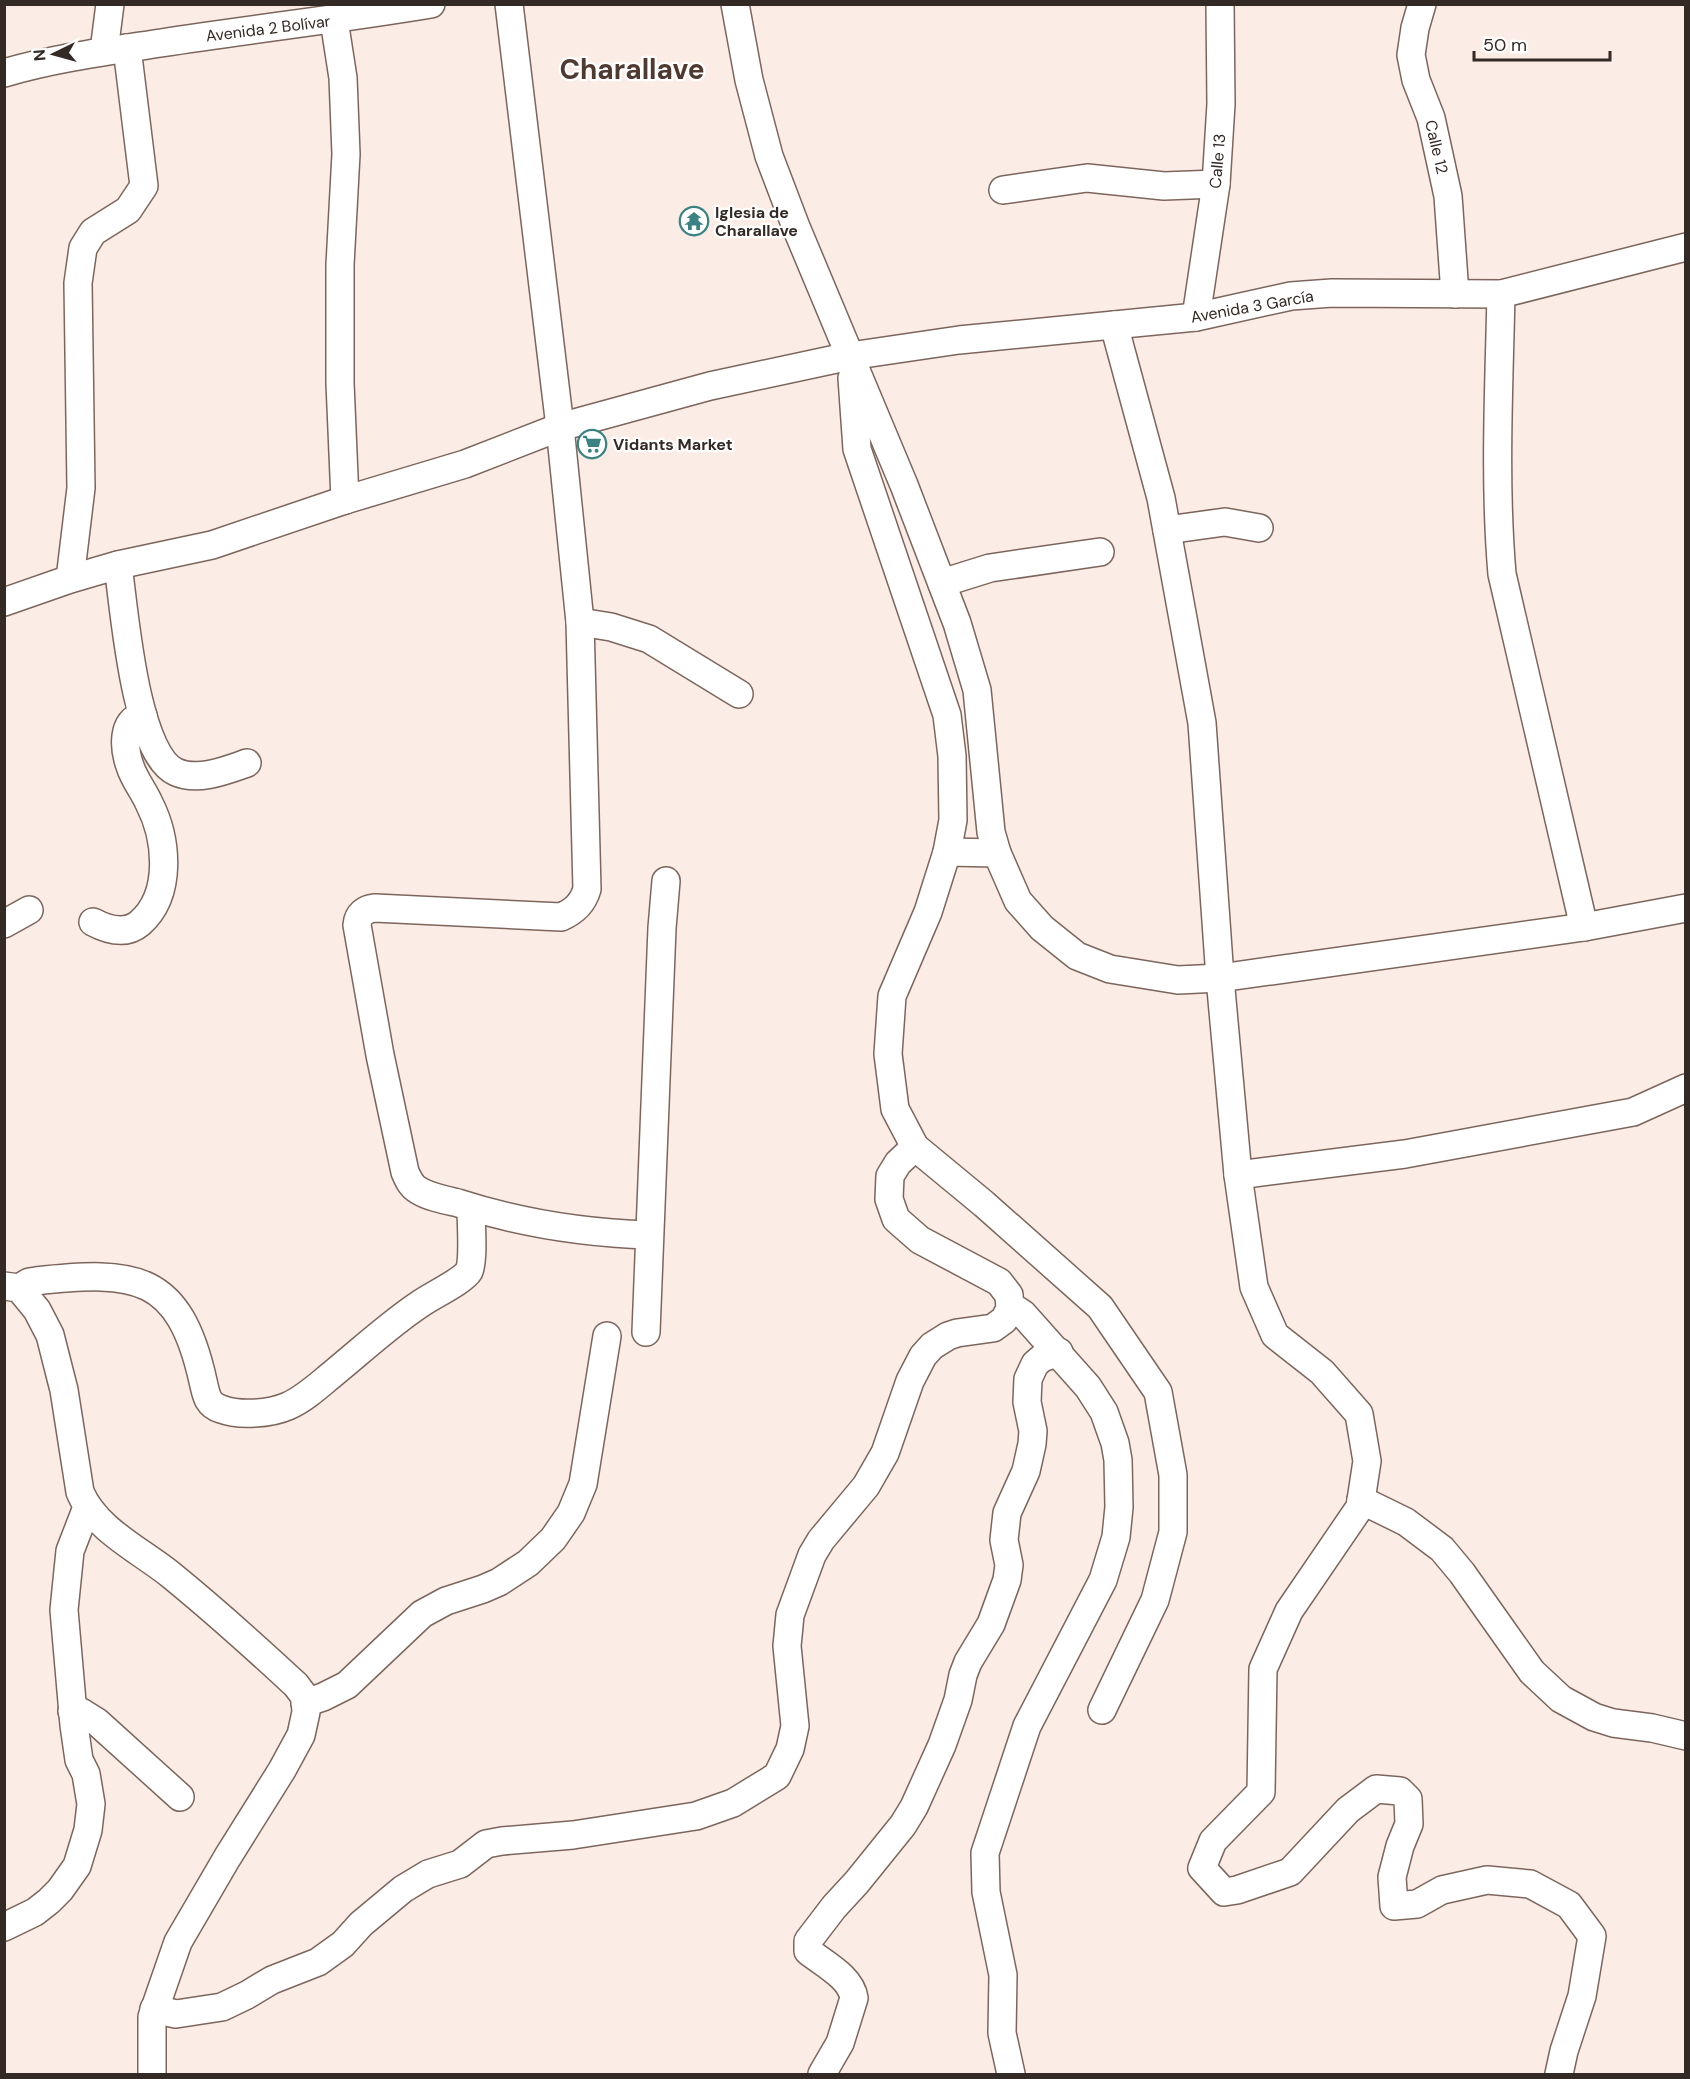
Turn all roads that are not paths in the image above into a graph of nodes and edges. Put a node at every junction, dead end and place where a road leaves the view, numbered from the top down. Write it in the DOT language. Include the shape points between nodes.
graph roads {
  1 [pos="110,4"];
  2 [pos="431,4"];
  3 [pos="509,4"];
  4 [pos="735,4"];
  5 [pos="1220,4"];
  6 [pos="1422,4"];
  7 [pos="334,20"];
  8 [pos="116,49"];
  9 [pos="4,73"];
  10 [pos="1216,184"];
  11 [pos="1003,190"];
  12 [pos="1686,247"];
  13 [pos="1455,294"];
  14 [pos="1501,294"];
  15 [pos="1196,317"];
  16 [pos="1114,326"];
  17 [pos="850,356"];
  18 [pos="560,427"];
  19 [pos="345,500"];
  20 [pos="1259,528"];
  21 [pos="1167,530"];
  22 [pos="1100,552"];
  23 [pos="118,565"];
  24 [pos="70,579"];
  25 [pos="942,583"];
  26 [pos="4,602"];
  27 [pos="580,622"];
  28 [pos="739,694"];
  29 [pos="143,716"];
  30 [pos="247,763"];
  31 [pos="947,852"];
  32 [pos="997,853"];
  33 [pos="666,881"];
  34 [pos="1686,908"];
  35 [pos="29,910"];
  36 [pos="93,922"];
  37 [pos="4,924"];
  38 [pos="1584,927"];
  39 [pos="1220,978"];
  40 [pos="1686,1088"];
  41 [pos="915,1147"];
  42 [pos="1238,1175"];
  43 [pos="471,1208"];
  44 [pos="649,1235"];
  45 [pos="12,1287"];
  46 [pos="1010,1309"];
  47 [pos="646,1332"];
  48 [pos="607,1336"];
  49 [pos="1059,1352"];
  50 [pos="1361,1500"];
  51 [pos="87,1507"];
  52 [pos="305,1703"];
  53 [pos="1102,1710"];
  54 [pos="72,1711"];
  55 [pos="1686,1736"];
  56 [pos="180,1797"];
  57 [pos="4,1927"];
  58 [pos="154,2009"];
  59 [pos="152,2074"];
  60 [pos="822,2074"];
  61 [pos="1011,2074"];
  62 [pos="1559,2074"];
  1 -- 8 [label="street"];
  2 -- 7 [label="street, Avenida 2 Bolívar"];
  3 -- 18 [label="street"];
  4 -- 17 [label="street" via="769,156"];
  5 -- 10 [label="street, Calle 13" via="1221,104"];
  6 -- 13 [label="street, Calle 12" via="1411,55 1431,118 1448,196"];
  7 -- 8 [label="street, Avenida 2 Bolívar"];
  7 -- 19 [label="street" via="343,78 346,154 340,265"];
  8 -- 9 [label="street, Avenida 2 Bolívar"];
  8 -- 24 [label="street" via="144,186 128,210 93,232 83,248 78,283 81,488"];
  10 -- 11 [label="street" via="1164,186 1087,178"];
  10 -- 15 [label="street, Calle 13"];
  12 -- 14 [label="street, Avenida 3 García"];
  13 -- 14 [label="street, Avenida 3 García"];
  13 -- 15 [label="street, Avenida 3 García" via="1292,296"];
  14 -- 38 [label="street" via="1497,462 1502,574"];
  15 -- 16 [label="street, Avenida 3 García"];
  16 -- 17 [label="street, Avenida 3 García" via="959,340"];
  16 -- 21 [label="street"];
  17 -- 18 [label="street, Avenida 3 García" via="710,386"];
  17 -- 25 [label="street"];
  17 -- 31 [label="street" via="857,449 946,715 952,756 953,820"];
  18 -- 19 [label="street, Avenida 3 García" via="465,464"];
  18 -- 27 [label="street"];
  19 -- 23 [label="street, Avenida 3 García" via="212,545"];
  20 -- 21 [label="street" via="1225,522"];
  21 -- 39 [label="street" via="1202,723"];
  22 -- 25 [label="street" via="990,568"];
  23 -- 24 [label="street, Avenida 3 García"];
  23 -- 29 [label="street"];
  24 -- 26 [label="street, Avenida 3 García"];
  25 -- 32 [label="street" via="977,690 988,811"];
  27 -- 28 [label="street" via="649,639"];
  27 -- 43 [label="street" via="586,889 581,903 570,913 552,917 375,908 359,916 357,925 380,1055 408,1179 420,1191"];
  29 -- 30 [label="street" via="153,747 175,772 198,775"];
  29 -- 36 [label="street" via="134,718 129,725 126,750 158,825 162,879 158,899 151,913 137,926 119,931"];
  31 -- 32 [label="street"];
  31 -- 41 [label="street" via="928,912 892,996 888,1054 895,1109"];
  32 -- 39 [label="street" via="1018,901 1042,928 1077,956 1110,969 1178,980"];
  33 -- 44 [label="street"];
  34 -- 38 [label="street"];
  35 -- 37 [label="street"];
  38 -- 39 [label="street"];
  39 -- 42 [label="street"];
  40 -- 42 [label="street" via="1633,1112 1405,1155"];
  41 -- 46 [label="street" via="890,1176 889,1199 896,1219 920,1240 999,1282 1009,1295"];
  41 -- 53 [label="street" via="1100,1307 1158,1392 1173,1475 1173,1532 1155,1600"];
  42 -- 50 [label="street" via="1254,1287 1275,1335 1322,1372 1359,1414 1367,1461"];
  43 -- 44 [label="street" via="538,1225"];
  43 -- 45 [label="street" via="471,1263 466,1275 390,1326 307,1395 287,1407 269,1411 224,1411 212,1406 187,1328 163,1295 142,1284 100,1276"];
  44 -- 47 [label="street"];
  45 -- 51 [label="street" via="37,1310 50,1335 64,1390 80,1492"];
  46 -- 49 [label="street" via="1023,1314"];
  46 -- 58 [label="street" via="993,1328 948,1336 923,1356 885,1453 866,1486 812,1556 794,1599 788,1630 795,1726 790,1749 777,1776 733,1803 696,1816 486,1844 460,1864 415,1881 318,1962 272,1980 222,2007 176,2014"];
  48 -- 52 [label="street" via="583,1484 571,1513 553,1539 528,1563 499,1582 422,1614 347,1685"];
  49 -- 60 [label="street" via="1035,1364 1028,1379 1032,1444 1026,1471 1007,1514 1007,1581 995,1617 968,1662 942,1745 903,1825 808,1941 808,1952 846,1981 854,1998 840,2043"];
  49 -- 61 [label="street" via="1097,1399 1110,1426 1118,1460 1119,1507 1116,1537 1103,1580 1027,1726 985,1853 986,1892 1003,1975 1002,2033"];
  50 -- 55 [label="street" via="1418,1530 1442,1549 1532,1672 1561,1699 1613,1723"];
  50 -- 62 [label="street" via="1289,1611 1263,1669 1261,1792 1213,1841 1202,1868 1224,1892 1290,1872 1348,1810 1376,1789 1400,1791 1408,1799 1409,1824 1392,1877 1394,1906 1417,1904 1442,1890 1487,1880 1530,1884 1569,1905 1592,1936 1582,1996"];
  51 -- 52 [label="street" via="228,1623 296,1685"];
  51 -- 54 [label="street" via="70,1551 64,1610"];
  52 -- 58 [label="street" via="301,1735 178,1942"];
  54 -- 56 [label="street" via="97,1722"];
  54 -- 57 [label="street" via="91,1804 84,1849 71,1877 50,1901"];
  58 -- 59 [label="street"];
}
